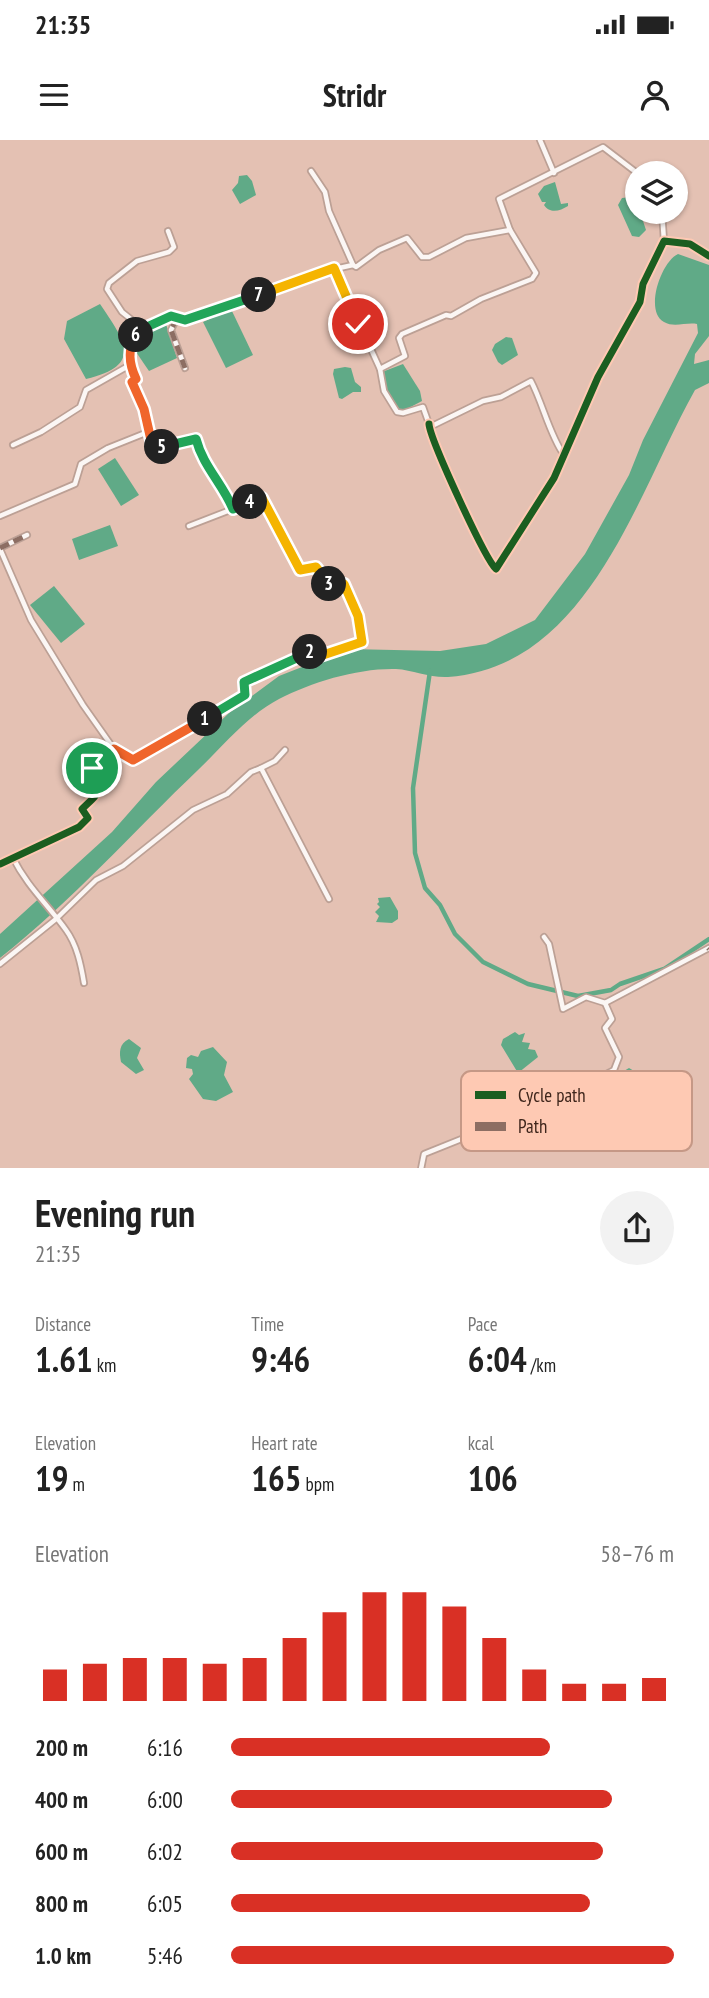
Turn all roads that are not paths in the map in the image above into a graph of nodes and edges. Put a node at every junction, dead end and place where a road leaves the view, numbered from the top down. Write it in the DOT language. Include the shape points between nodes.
graph roads {
  1 [pos="540,140"];
  2 [pos="625,164"];
  3 [pos="311,171"];
  4 [pos="554,173"];
  5 [pos="663,224"];
  6 [pos="510,230"];
  7 [pos="168,231"];
  8 [pos="664,241"];
  9 [pos="709,256"];
  10 [pos="353,265"];
  11 [pos="334,268"];
  12 [pos="177,317"];
  13 [pos="138,331"];
  14 [pos="130,365"];
  15 [pos="184,368"];
  16 [pos="380,369"];
  17 [pos="429,424"];
  18 [pos="148,432"];
  19 [pos="13,445"];
  20 [pos="564,455"];
  21 [pos="233,509"];
  22 [pos="0,516"];
  23 [pos="189,526"];
  24 [pos="27,535"];
  25 [pos="0,549"];
  26 [pos="114,749"];
  27 [pos="285,750"];
  28 [pos="261,768"];
  29 [pos="13,858"];
  30 [pos="0,864"];
  31 [pos="329,899"];
  32 [pos="55,917"];
  33 [pos="544,937"];
  34 [pos="709,949"];
  35 [pos="0,964"];
  36 [pos="84,983"];
  37 [pos="605,1003"];
  38 [pos="612,1071"];
  39 [pos="461,1139"];
  40 [pos="421,1168"];
  1 -- 4 [label="street"];
  2 -- 4 [label="street" via="603,147"];
  3 -- 10 [label="street" via="325,192 328,211"];
  4 -- 6 [label="street" via="499,199"];
  5 -- 8 [label="street"];
  6 -- 10 [label="street" via="466,238 429,257 422,257 407,238"];
  6 -- 16 [label="street" via="533,264 536,273 532,279 402,334 399,338 405,356"];
  7 -- 13 [label="street" via="174,247 169,252 137,261 107,289"];
  8 -- 9 [label="street" via="690,244"];
  8 -- 20 [label="street" via="643,284 640,302 597,377"];
  10 -- 11 [label="street"];
  11 -- 12 [label="street" via="185,320"];
  11 -- 16 [label="street"];
  12 -- 13 [label="street"];
  12 -- 15 [label="street" via="170,330"];
  13 -- 14 [label="street" via="131,344"];
  14 -- 18 [label="street"];
  14 -- 19 [label="street" via="86,390 80,407 57,423"];
  16 -- 17 [label="street" via="384,391 397,412 423,407"];
  17 -- 20 [label="street" via="531,381"];
  17 -- 20 [label="street" via="452,485 496,569"];
  18 -- 21 [label="street" via="153,449 196,439 202,460"];
  18 -- 22 [label="street" via="81,464 75,484"];
  21 -- 23 [label="street"];
  21 -- 26 [label="street" via="262,498 300,570 316,567 330,584 344,584 358,616 362,642 317,657 312,651 244,682 242,698 133,760"];
  24 -- 25 [label="street"];
  25 -- 26 [label="street" via="31,620"];
  26 -- 29 [label="street" via="92,768 100,786 82,809 88,818 79,827"];
  27 -- 28 [label="street"];
  28 -- 31 [label="street"];
  28 -- 32 [label="street" via="227,794 192,810 123,866 96,880"];
  29 -- 30 [label="street"];
  29 -- 32 [label="street" via="23,879"];
  32 -- 35 [label="street"];
  32 -- 36 [label="street" via="74,946"];
  33 -- 37 [label="street" via="563,1009 586,997"];
  34 -- 37 [label="street"];
  37 -- 38 [label="street" via="611,1019 605,1028 619,1057"];
  39 -- 40 [label="street" via="424,1154"];
}
